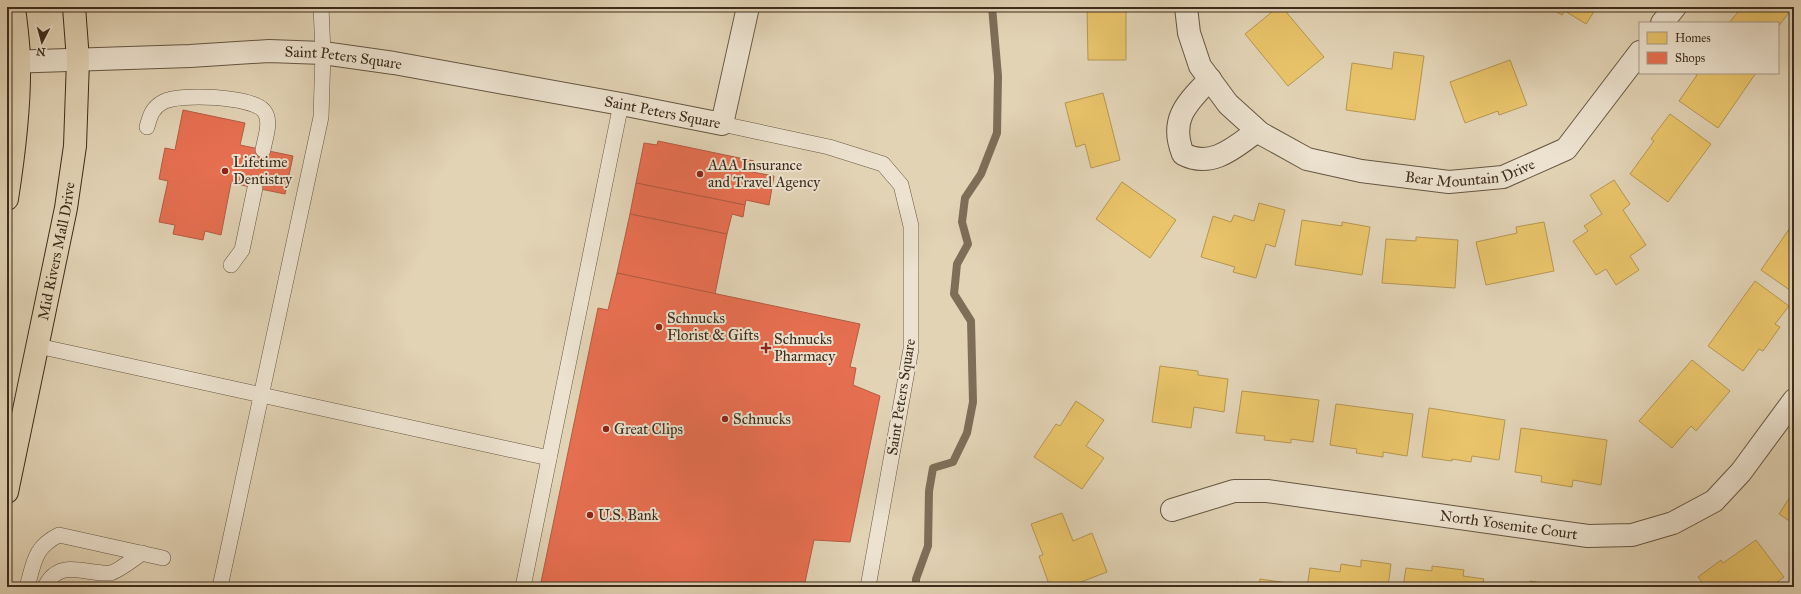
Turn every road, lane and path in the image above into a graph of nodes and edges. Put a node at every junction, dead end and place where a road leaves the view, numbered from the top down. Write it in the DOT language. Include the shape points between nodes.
graph roads {
  1 [pos="14,7"];
  2 [pos="74,7"];
  3 [pos="321,7"];
  4 [pos="748,7"];
  5 [pos="1186,7"];
  6 [pos="1675,7"];
  7 [pos="1663,22"];
  8 [pos="323,53"];
  9 [pos="1639,53"];
  10 [pos="78,60"];
  11 [pos="13,62"];
  12 [pos="1210,79"];
  13 [pos="621,104"];
  14 [pos="722,124"];
  15 [pos="146,127"];
  16 [pos="1258,131"];
  17 [pos="263,150"];
  18 [pos="255,188"];
  19 [pos="7,199"];
  20 [pos="231,265"];
  21 [pos="38,346"];
  22 [pos="261,395"];
  23 [pos="1794,400"];
  24 [pos="549,458"];
  25 [pos="7,492"];
  26 [pos="1172,510"];
  27 [pos="142,553"];
  28 [pos="163,558"];
  29 [pos="27,587"];
  30 [pos="45,587"];
  31 [pos="220,587"];
  32 [pos="523,587"];
  33 [pos="868,587"];
  1 -- 11 [label="main road"];
  2 -- 10 [label="main road, Mid Rivers Mall Drive"];
  3 -- 8 [label="lane"];
  4 -- 14 [label="street"];
  5 -- 12 [label="street, Bear Mountain Drive" via="1189,33 1200,66"];
  6 -- 7 [label="street"];
  8 -- 10 [label="street, Saint Peters Square" via="269,51"];
  8 -- 13 [label="street, Saint Peters Square" via="394,63"];
  8 -- 22 [label="lane" via="320,117"];
  9 -- 16 [label="street, Bear Mountain Drive" via="1566,149 1503,177 1449,182 1361,171 1307,159"];
  10 -- 11 [label="street, Saint Peters Square"];
  10 -- 21 [label="main road, Mid Rivers Mall Drive" via="75,146 66,208"];
  11 -- 19 [label="main road" via="13,158"];
  12 -- 16 [label="street, Bear Mountain Drive" via="1228,104"];
  12 -- 16 [label="street" via="1182,110 1178,126 1179,143 1183,154 1193,159 1207,160 1222,155"];
  13 -- 14 [label="street, Saint Peters Square"];
  13 -- 24 [label="lane"];
  14 -- 33 [label="lane, Saint Peters Square" via="830,147 883,164 901,185 911,226 911,349"];
  15 -- 17 [label="lane" via="152,110 164,101 186,96 256,105 264,111 268,119"];
  18 -- 20 [label="lane" via="242,250"];
  21 -- 22 [label="lane"];
  21 -- 25 [label="main road, Mid Rivers Mall Drive"];
  22 -- 24 [label="lane"];
  22 -- 31 [label="lane"];
  23 -- 26 [label="street, North Yosemite Court" via="1741,472 1714,502 1673,523 1632,535 1588,536 1267,491 1234,492"];
  24 -- 32 [label="lane"];
  27 -- 28 [label="lane"];
  27 -- 29 [label="lane" via="59,535 47,541 37,553"];
  27 -- 30 [label="lane" via="111,573 70,569 58,572"];
}
